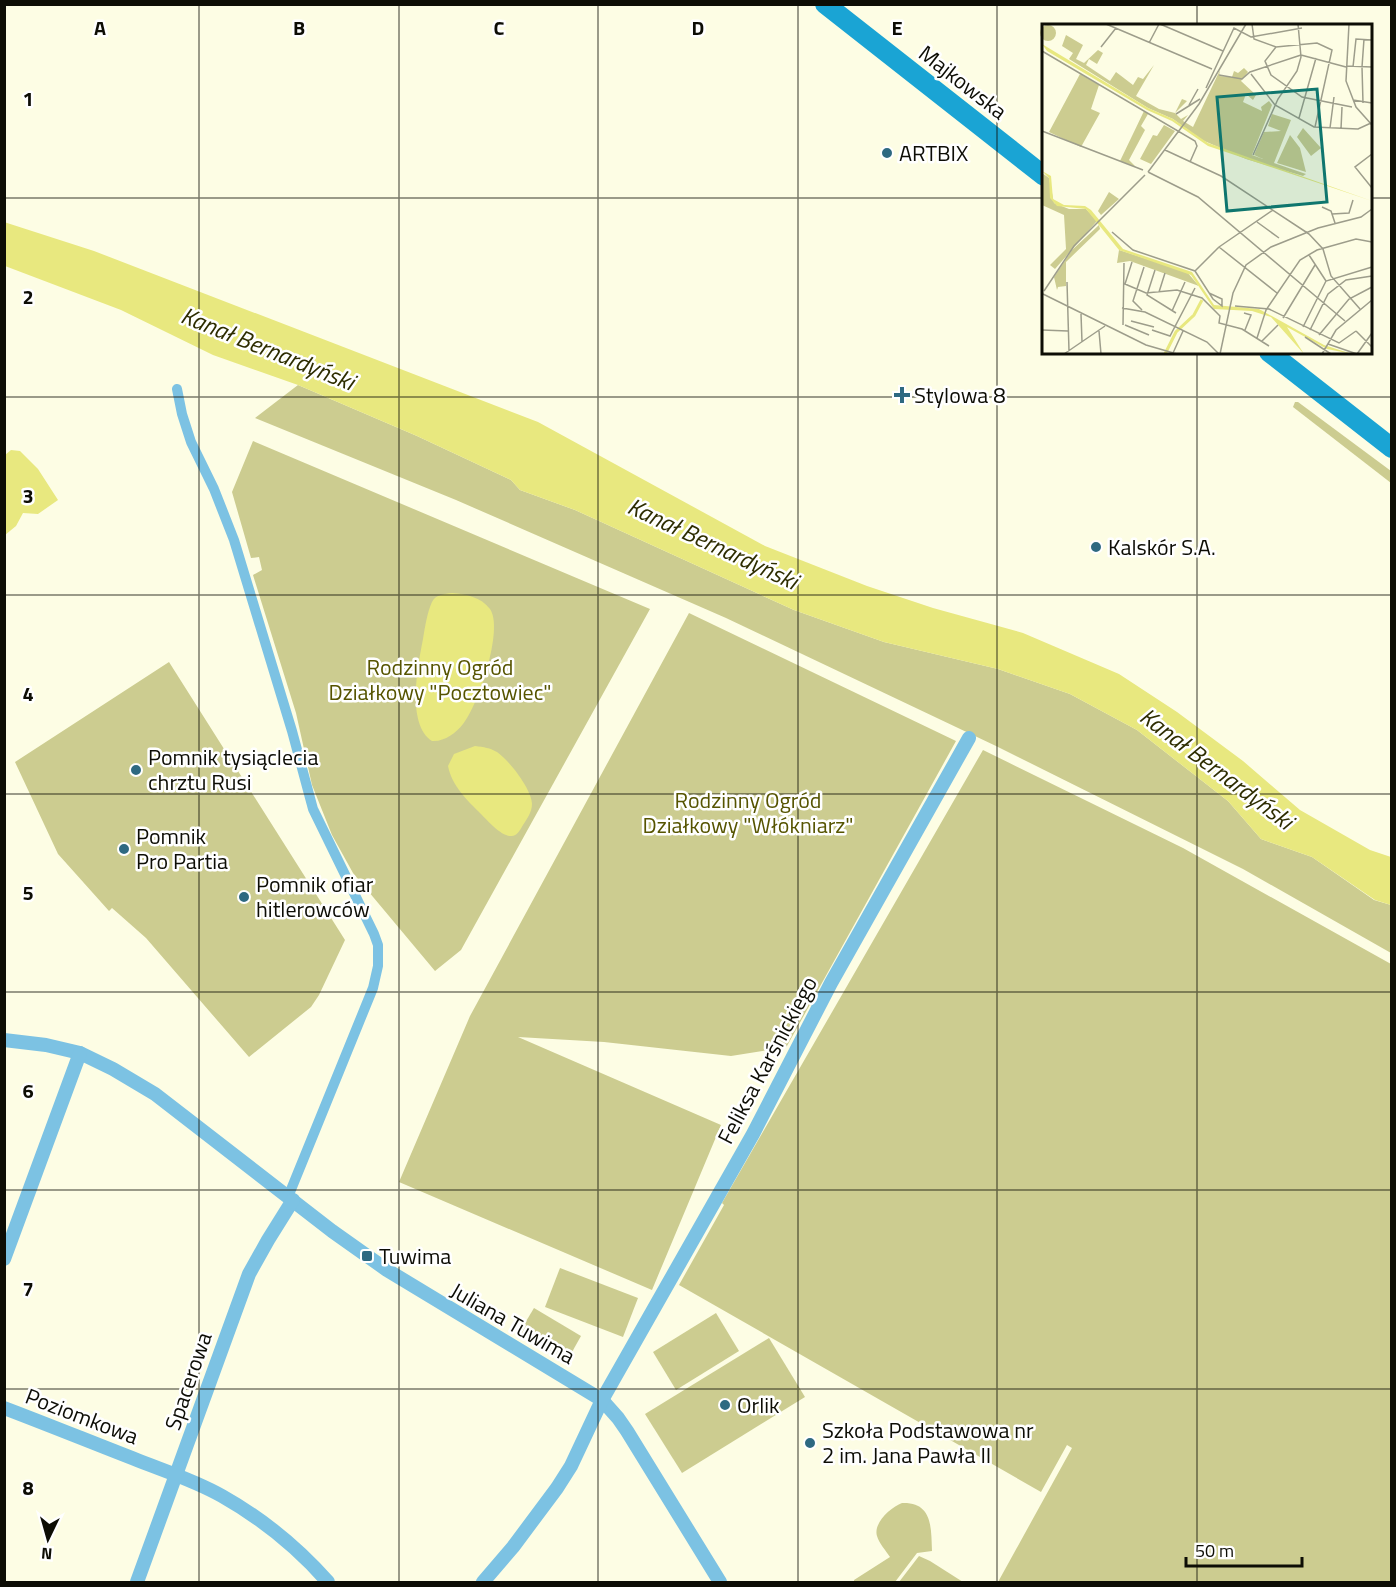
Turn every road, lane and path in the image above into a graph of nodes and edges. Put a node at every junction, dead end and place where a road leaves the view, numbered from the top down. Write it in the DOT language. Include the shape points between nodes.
graph roads {
  1 [pos="825,4"];
  2 [pos="1042,174"];
  3 [pos="1272,354"];
  4 [pos="177,389"];
  5 [pos="1392,448"];
  6 [pos="969,738"];
  7 [pos="4,1040"];
  8 [pos="80,1053"];
  9 [pos="291,1198"];
  10 [pos="4,1259"];
  11 [pos="602,1400"];
  12 [pos="4,1408"];
  13 [pos="177,1475"];
  14 [pos="137,1582"];
  15 [pos="328,1582"];
  16 [pos="483,1582"];
  17 [pos="720,1582"];
  1 -- 2 [label="main road, Majkowska"];
  3 -- 5 [label="main road"];
  4 -- 9 [label="street" via="191,442 234,540 313,809 378,945 373,988"];
  6 -- 11 [label="street, Feliksa Karśnickiego"];
  7 -- 8 [label="street, Juliana Tuwima"];
  8 -- 9 [label="street, Juliana Tuwima" via="114,1069 174,1107"];
  8 -- 10 [label="street"];
  9 -- 11 [label="street, Juliana Tuwima" via="404,1281"];
  9 -- 13 [label="street, Spacerowa" via="249,1274"];
  11 -- 16 [label="street, Feliksa Karśnickiego" via="557,1488"];
  11 -- 17 [label="street, Juliana Tuwima" via="627,1431"];
  12 -- 13 [label="street, Poziomkowa"];
  13 -- 14 [label="street, Spacerowa"];
  13 -- 15 [label="street, Poziomkowa" via="253,1515"];
}
